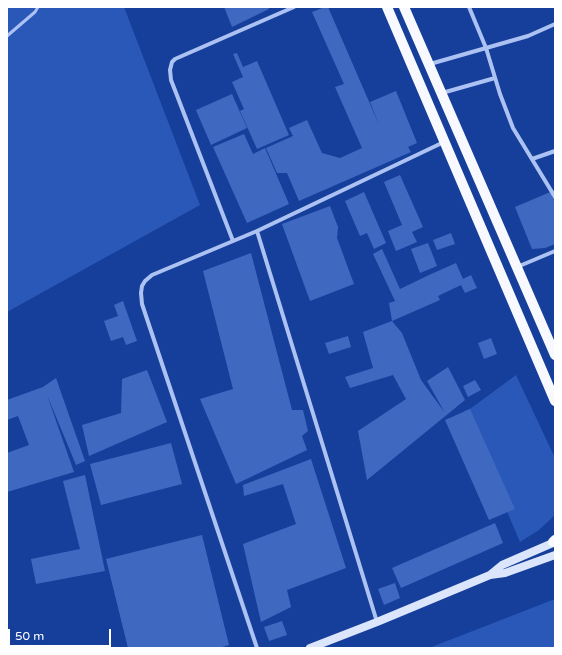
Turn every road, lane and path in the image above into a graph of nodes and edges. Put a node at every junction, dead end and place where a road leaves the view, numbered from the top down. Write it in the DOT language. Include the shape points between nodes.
graph roads {
  1 [pos="38,7"];
  2 [pos="294,7"];
  3 [pos="387,7"];
  4 [pos="404,7"];
  5 [pos="469,7"];
  6 [pos="555,24"];
  7 [pos="7,36"];
  8 [pos="486,48"];
  9 [pos="429,64"];
  10 [pos="495,78"];
  11 [pos="442,93"];
  12 [pos="445,142"];
  13 [pos="555,151"];
  14 [pos="532,159"];
  15 [pos="555,197"];
  16 [pos="257,231"];
  17 [pos="233,241"];
  18 [pos="555,251"];
  19 [pos="517,267"];
  20 [pos="555,355"];
  21 [pos="555,401"];
  22 [pos="554,541"];
  23 [pos="555,555"];
  24 [pos="490,575"];
  25 [pos="378,622"];
  26 [pos="257,648"];
  27 [pos="310,648"];
  1 -- 7 [label="lane"];
  2 -- 17 [label="street" via="172,62 171,80"];
  3 -- 12 [label="main road"];
  4 -- 9 [label="main road"];
  5 -- 8 [label="street"];
  6 -- 8 [label="street" via="528,36"];
  8 -- 9 [label="street"];
  8 -- 10 [label="street"];
  9 -- 11 [label="main road"];
  10 -- 11 [label="street"];
  10 -- 14 [label="street" via="513,128"];
  11 -- 19 [label="main road"];
  12 -- 16 [label="street"];
  12 -- 21 [label="main road"];
  13 -- 14 [label="street"];
  14 -- 15 [label="street"];
  16 -- 17 [label="street"];
  16 -- 25 [label="street"];
  17 -- 26 [label="street" via="152,276 145,281 141,293 142,304"];
  18 -- 19 [label="street"];
  19 -- 20 [label="main road"];
  22 -- 24 [label="main road" via="502,565"];
  23 -- 24 [label="main road" via="505,573"];
  24 -- 25 [label="main road"];
  25 -- 27 [label="main road"];
}
